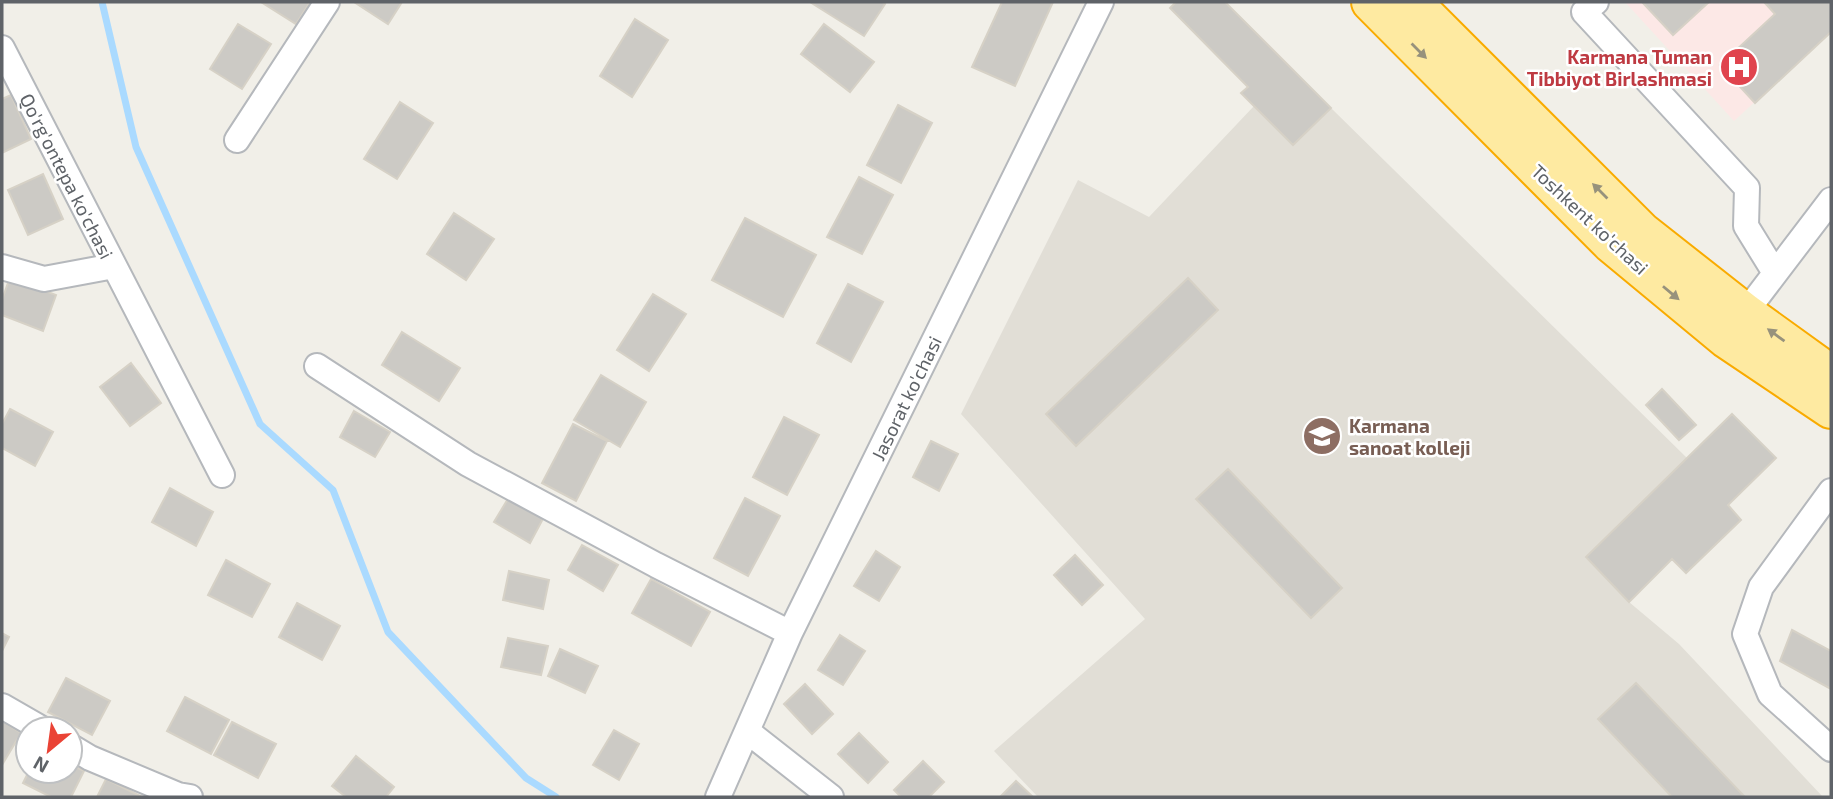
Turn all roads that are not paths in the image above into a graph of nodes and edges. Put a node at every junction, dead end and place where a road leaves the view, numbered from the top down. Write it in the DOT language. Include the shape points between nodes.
graph roads {
  1 [pos="327,2"];
  2 [pos="1101,2"];
  3 [pos="1371,2"];
  4 [pos="1412,2"];
  5 [pos="1596,2"];
  6 [pos="2,48"];
  7 [pos="237,140"];
  8 [pos="1831,200"];
  9 [pos="114,266"];
  10 [pos="2,267"];
  11 [pos="1775,273"];
  12 [pos="1745,313"];
  13 [pos="317,366"];
  14 [pos="1831,375"];
  15 [pos="1831,409"];
  16 [pos="222,475"];
  17 [pos="1831,491"];
  18 [pos="790,633"];
  19 [pos="2,706"];
  20 [pos="18,715"];
  21 [pos="747,732"];
  22 [pos="1831,749"];
  23 [pos="84,754"];
  24 [pos="190,797"];
  25 [pos="718,797"];
  26 [pos="831,797"];
  1 -- 7 [label="street"];
  2 -- 18 [label="street, Jasorat ko'chasi"];
  3 -- 15 [label="highway, Toshkent ko'chasi, one-way" via="1611,243 1727,339"];
  12 -- 4 [label="highway, Toshkent ko'chasi, one-way" via="1642,232"];
  5 -- 11 [label="street" via="1584,12 1747,188 1746,226"];
  6 -- 9 [label="street, Qo'rg'ontepa ko'chasi"];
  8 -- 11 [label="street"];
  9 -- 10 [label="street, Qo'rg'ontepa ko'chasi" via="44,279"];
  9 -- 16 [label="street, Qo'rg'ontepa ko'chasi"];
  11 -- 12 [label="street"];
  14 -- 12 [label="highway, Toshkent ko'chasi, one-way"];
  13 -- 18 [label="street" via="468,464"];
  17 -- 22 [label="street" via="1762,587 1745,634 1770,694"];
  18 -- 21 [label="street, Jasorat ko'chasi"];
  19 -- 20 [label="street"];
  21 -- 25 [label="street, Jasorat ko'chasi"];
  21 -- 26 [label="street"];
  23 -- 24 [label="street"];
}
